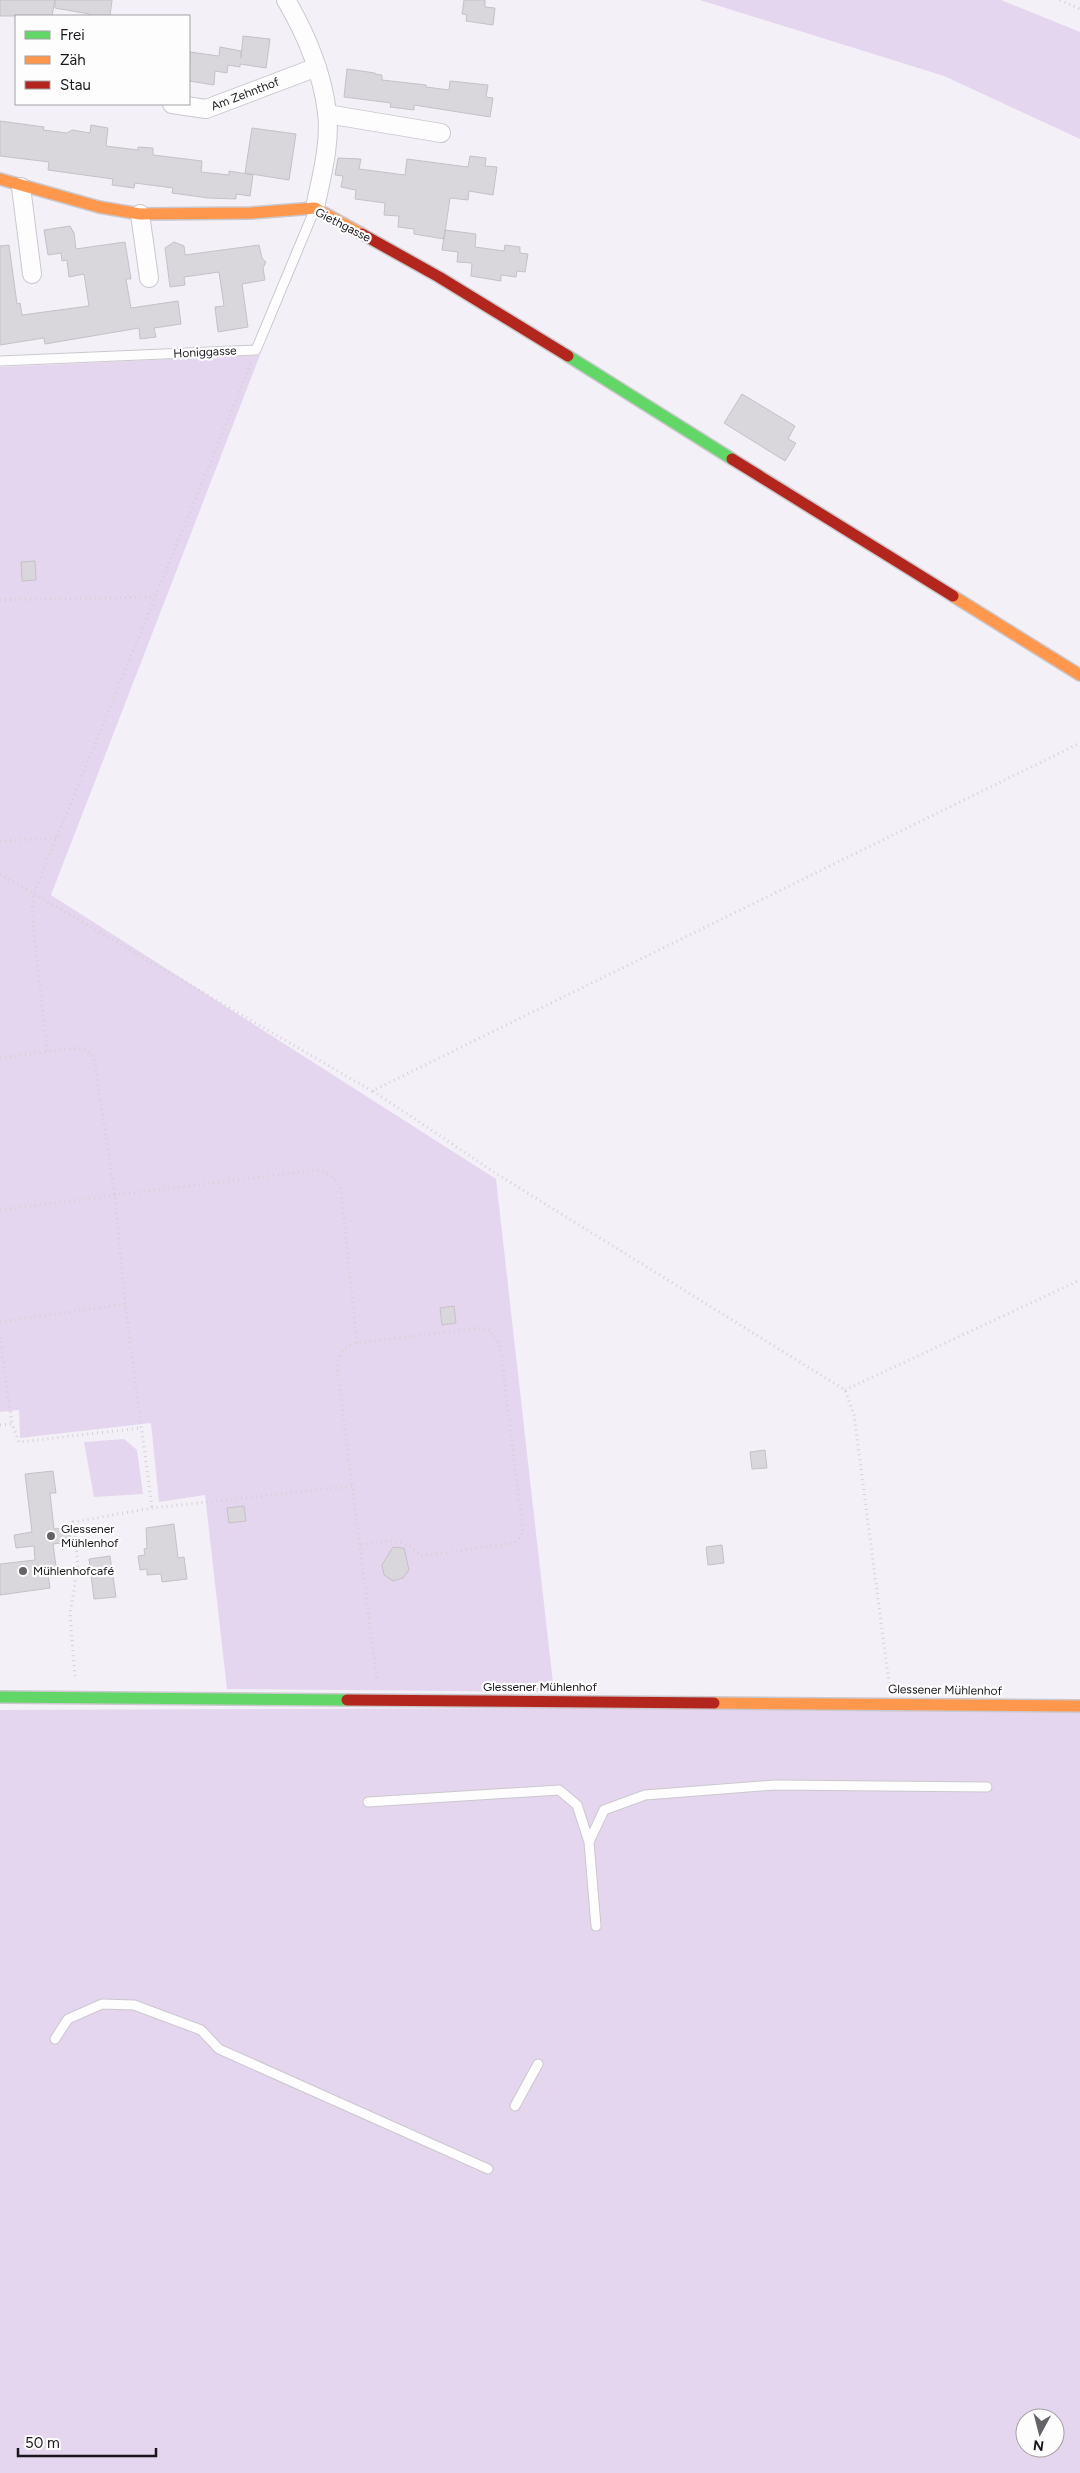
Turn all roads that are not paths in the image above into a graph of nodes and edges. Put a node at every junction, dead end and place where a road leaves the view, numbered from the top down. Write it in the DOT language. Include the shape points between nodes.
graph roads {
  1 [pos="286,0"];
  2 [pos="317,67"];
  3 [pos="179,105"];
  4 [pos="327,114"];
  5 [pos="441,133"];
  6 [pos="0,179"];
  7 [pos="21,186"];
  8 [pos="315,208"];
  9 [pos="140,214"];
  10 [pos="32,274"];
  11 [pos="149,278"];
  12 [pos="0,362"];
  13 [pos="1080,674"];
  14 [pos="0,1697"];
  15 [pos="1080,1706"];
  16 [pos="987,1787"];
  17 [pos="368,1802"];
  18 [pos="590,1842"];
  19 [pos="596,1926"];
  20 [pos="55,2039"];
  21 [pos="538,2064"];
  22 [pos="515,2106"];
  23 [pos="488,2169"];
  1 -- 2 [label="street"];
  2 -- 3 [label="street, Am Zehnthof" via="206,109"];
  2 -- 4 [label="street"];
  4 -- 5 [label="street"];
  4 -- 8 [label="street" via="324,163"];
  6 -- 7 [label="street, Giethgasse"];
  7 -- 9 [label="street, Giethgasse" via="99,207"];
  7 -- 10 [label="street"];
  8 -- 9 [label="street, Giethgasse" via="251,213"];
  8 -- 12 [label="lane, Honiggasse" via="256,350"];
  8 -- 13 [label="street, Giethgasse" via="439,277"];
  9 -- 11 [label="street"];
  14 -- 15 [label="street, Glessener Mühlenhof"];
  16 -- 18 [label="lane" via="775,1785 645,1795 604,1810"];
  17 -- 18 [label="lane" via="559,1790 577,1805"];
  18 -- 19 [label="lane"];
  20 -- 23 [label="lane" via="68,2019 102,2004 134,2005 201,2030 219,2049"];
  21 -- 22 [label="lane"];
}
